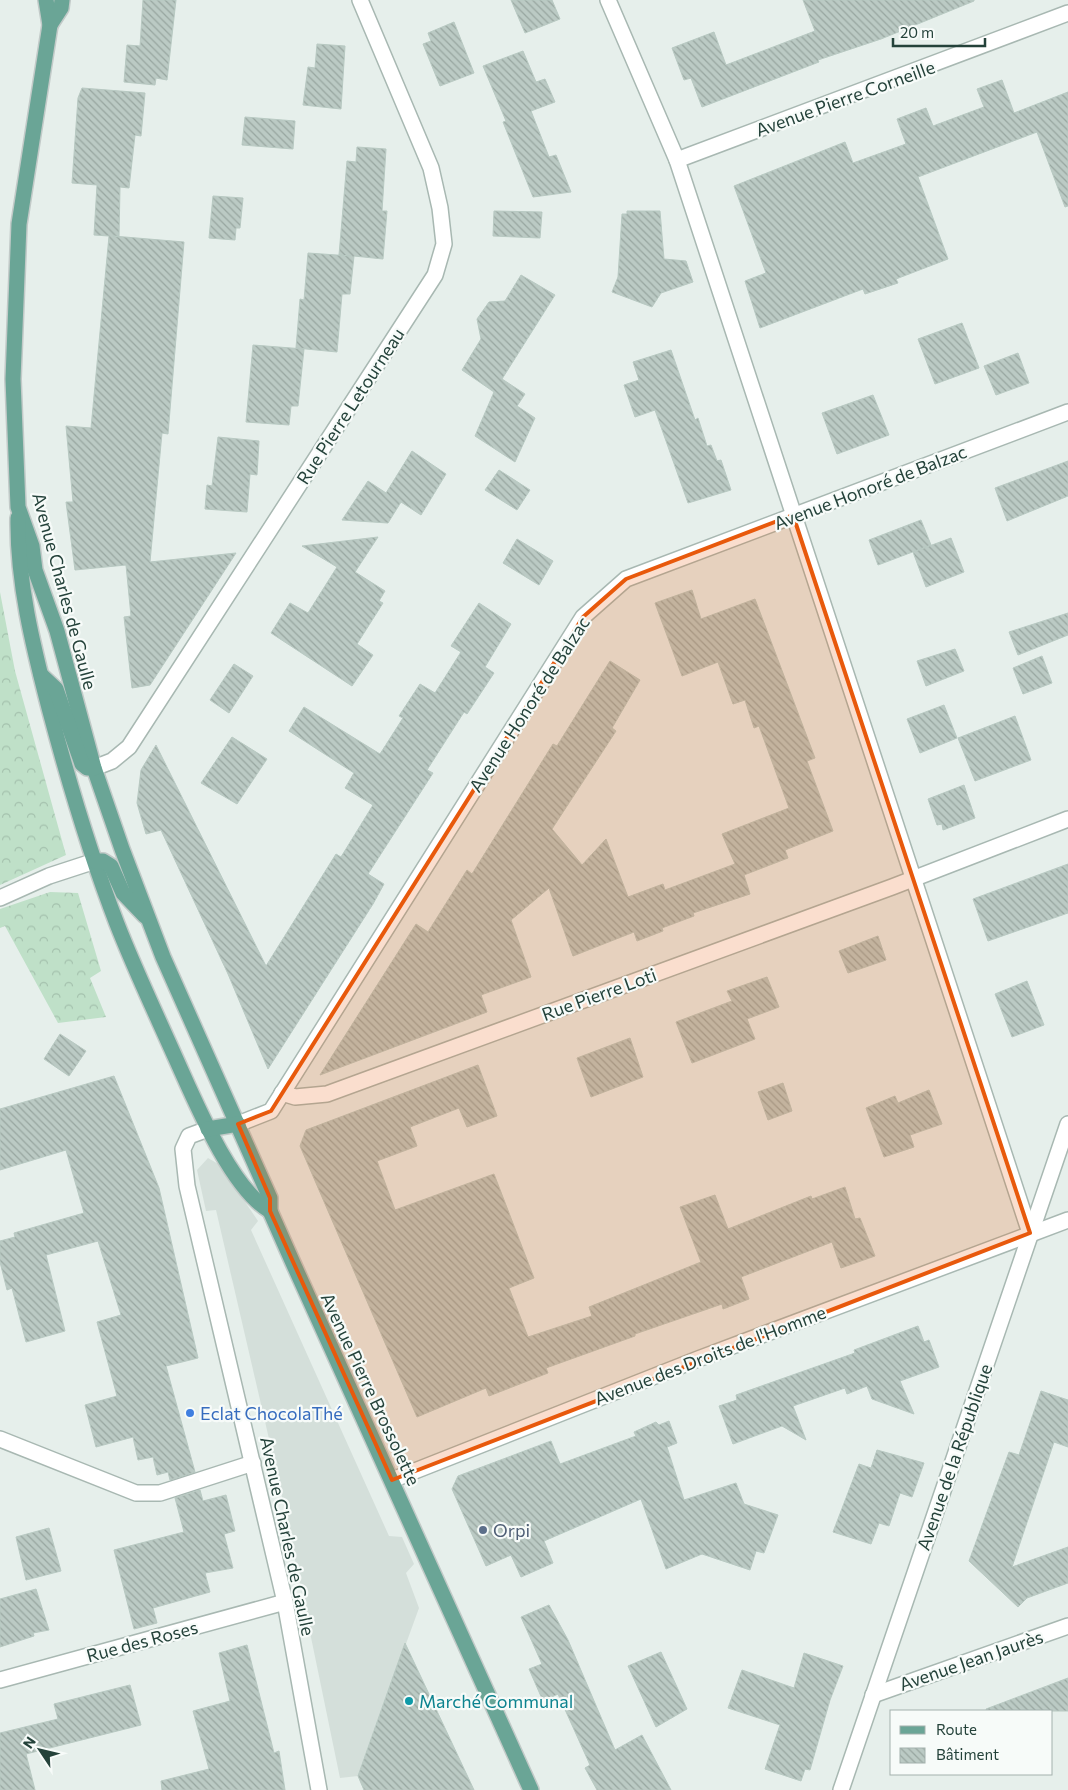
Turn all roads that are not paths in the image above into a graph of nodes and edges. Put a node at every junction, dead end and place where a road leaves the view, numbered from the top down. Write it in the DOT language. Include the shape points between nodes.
graph roads {
  1 [pos="46,0"];
  2 [pos="62,0"];
  3 [pos="360,0"];
  4 [pos="608,0"];
  5 [pos="1068,13"];
  6 [pos="50,25"];
  7 [pos="677,160"];
  8 [pos="1068,412"];
  9 [pos="18,507"];
  10 [pos="792,515"];
  11 [pos="41,675"];
  12 [pos="94,768"];
  13 [pos="1068,819"];
  14 [pos="95,862"];
  15 [pos="913,879"];
  16 [pos="0,898"];
  17 [pos="149,921"];
  18 [pos="183,1002"];
  19 [pos="282,1093"];
  20 [pos="238,1124"];
  21 [pos="1068,1124"];
  22 [pos="208,1129"];
  23 [pos="270,1211"];
  24 [pos="1068,1220"];
  25 [pos="1030,1233"];
  26 [pos="0,1439"];
  27 [pos="253,1463"];
  28 [pos="392,1480"];
  29 [pos="285,1602"];
  30 [pos="1068,1626"];
  31 [pos="0,1680"];
  32 [pos="873,1694"];
  33 [pos="318,1790"];
  34 [pos="531,1790"];
  35 [pos="841,1790"];
  1 -- 6 [label="main road, Avenue Charles de Gaulle"];
  2 -- 6 [label="main road, Avenue Charles de Gaulle" via="61,8"];
  3 -- 12 [label="street, Rue Pierre Letourneau" via="430,168 440,208 444,244 435,275 129,747 112,761"];
  4 -- 7 [label="street"];
  5 -- 7 [label="street, Avenue Pierre Corneille"];
  6 -- 9 [label="main road, Avenue Charles de Gaulle" via="20,224 13,379"];
  7 -- 10 [label="street"];
  8 -- 10 [label="street, Avenue Honoré de Balzac"];
  9 -- 11 [label="main road" via="20,564"];
  9 -- 12 [label="main road, Avenue Charles de Gaulle" via="57,631"];
  10 -- 15 [label="street"];
  10 -- 19 [label="street, Avenue Honoré de Balzac" via="626,579 583,617"];
  11 -- 12 [label="main road" via="56,689 82,764"];
  11 -- 14 [label="main road"];
  12 -- 17 [label="main road, Avenue Charles de Gaulle"];
  13 -- 15 [label="street, Rue Pierre Loti"];
  14 -- 16 [label="street" via="49,876"];
  14 -- 17 [label="main road" via="103,861 111,866 123,893"];
  14 -- 22 [label="main road" via="136,969"];
  15 -- 19 [label="street, Rue Pierre Loti" via="327,1094 295,1097"];
  15 -- 25 [label="street"];
  17 -- 18 [label="main road, Avenue Charles de Gaulle"];
  18 -- 20 [label="main road, Avenue Pierre Brossolette"];
  19 -- 20 [label="street, Avenue Honoré de Balzac" via="271,1110"];
  20 -- 22 [label="main road"];
  20 -- 23 [label="main road, Avenue Pierre Brossolette" via="270,1198"];
  21 -- 25 [label="street, Avenue de la République"];
  22 -- 23 [label="main road" via="258,1204"];
  22 -- 27 [label="street, Avenue Charles de Gaulle" via="189,1136 183,1149 187,1186"];
  23 -- 28 [label="main road, Avenue Pierre Brossolette"];
  24 -- 25 [label="street, Avenue des Droits de l'Homme"];
  25 -- 28 [label="street, Avenue des Droits de l'Homme" via="689,1362"];
  25 -- 32 [label="street, Avenue de la République"];
  26 -- 27 [label="street" via="136,1493 160,1493"];
  27 -- 29 [label="street, Avenue Charles de Gaulle"];
  28 -- 34 [label="main road, Avenue Pierre Brossolette"];
  29 -- 31 [label="street, Rue des Roses"];
  29 -- 33 [label="street, Avenue Charles de Gaulle"];
  30 -- 32 [label="street, Avenue Jean Jaurès"];
  32 -- 35 [label="street, Avenue de la République"];
}
